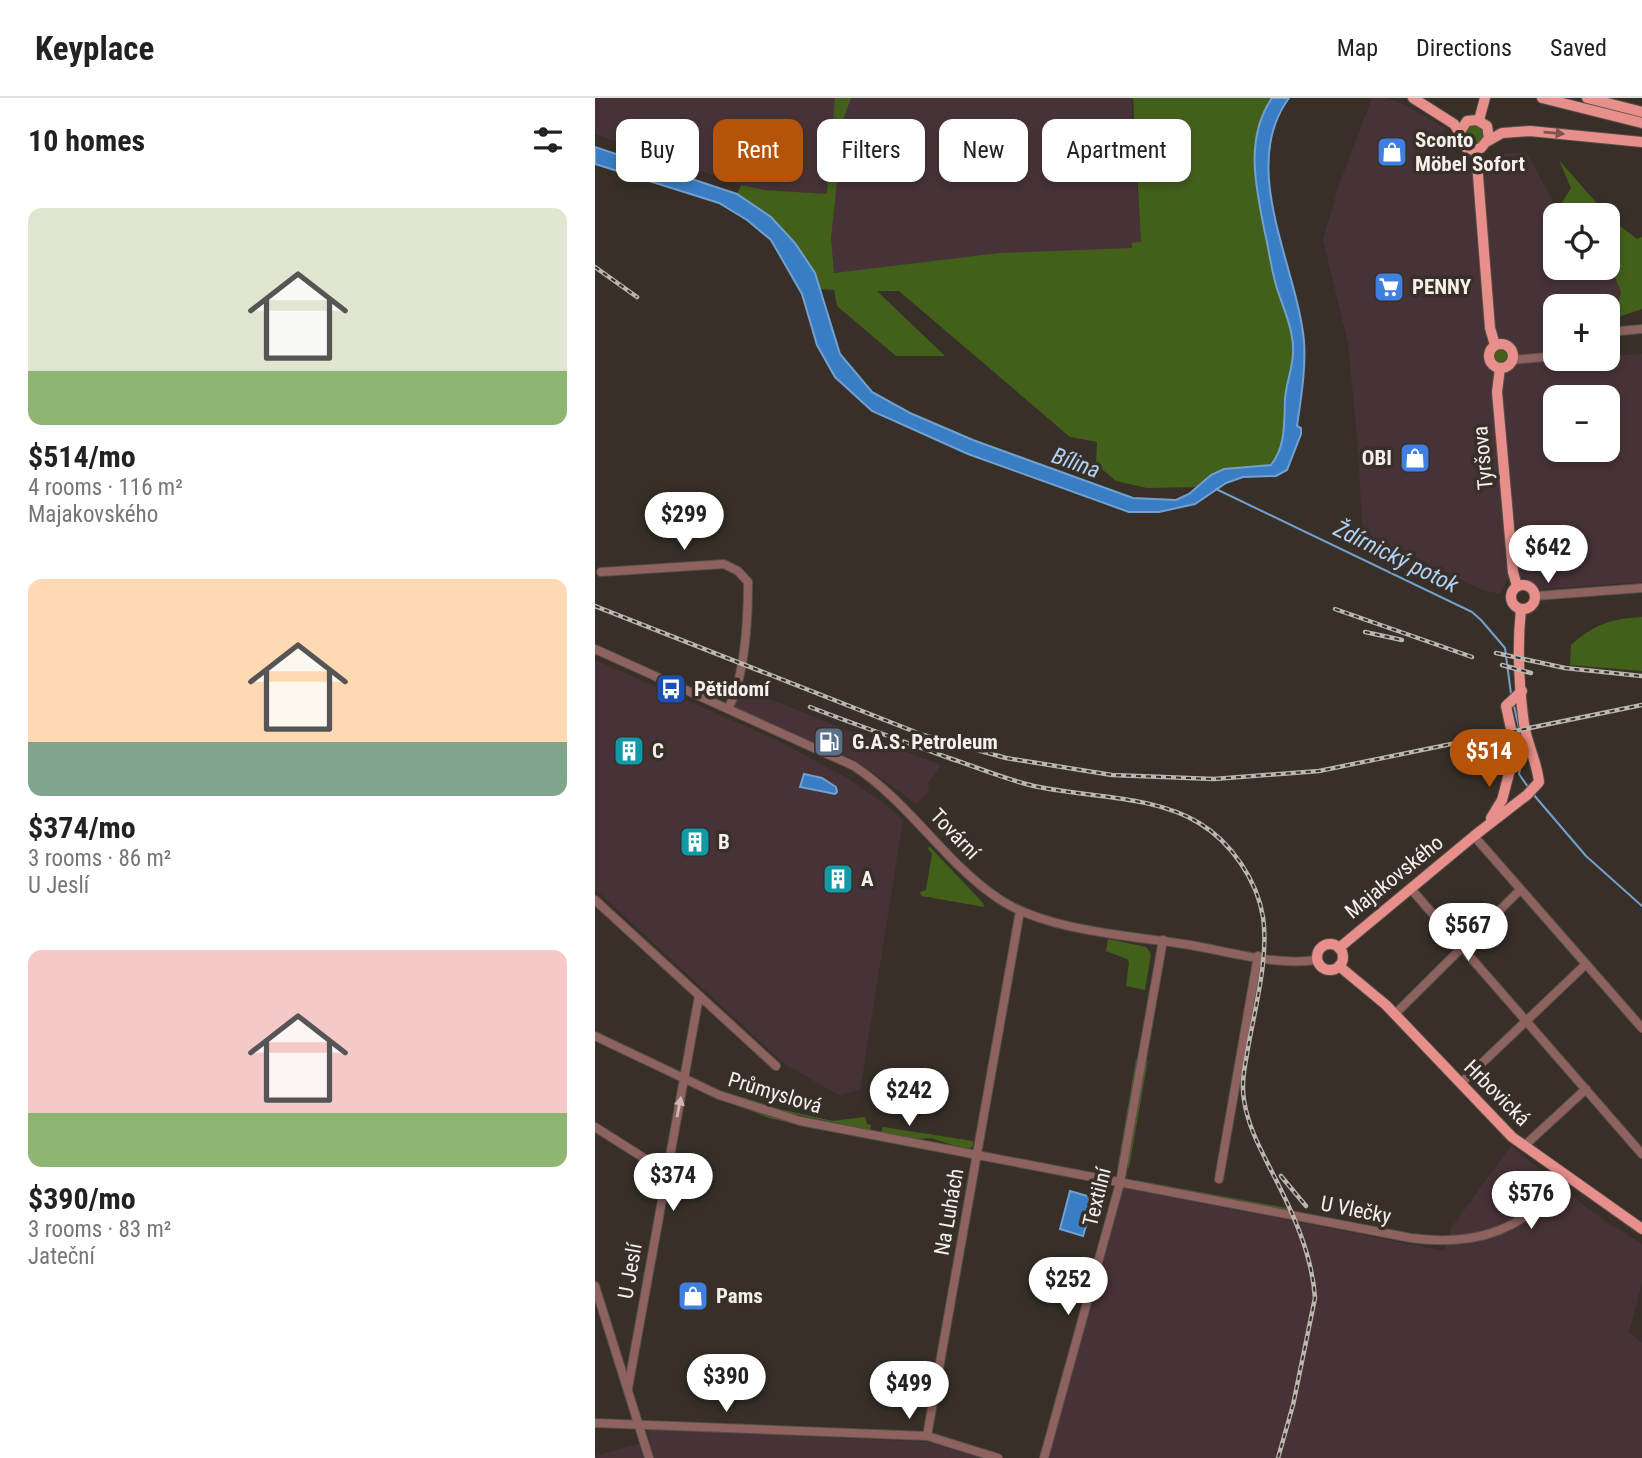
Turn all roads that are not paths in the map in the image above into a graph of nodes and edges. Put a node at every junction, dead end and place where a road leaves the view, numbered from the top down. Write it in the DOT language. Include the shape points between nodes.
graph roads {
  1 [pos="1413,98"];
  2 [pos="1485,98"];
  3 [pos="1542,98"];
  4 [pos="1587,98"];
  5 [pos="1642,112"];
  6 [pos="1479,120"];
  7 [pos="1642,123"];
  8 [pos="1459,133"];
  9 [pos="1488,141"];
  10 [pos="1642,142"];
  11 [pos="1476,150"];
  12 [pos="1642,329"];
  13 [pos="1620,331"];
  14 [pos="1496,345"];
  15 [pos="1543,357"];
  16 [pos="1513,360"];
  17 [pos="1500,368"];
  18 [pos="601,572"];
  19 [pos="1517,586"];
  20 [pos="1642,588"];
  21 [pos="1535,596"];
  22 [pos="1521,608"];
  23 [pos="595,649"];
  24 [pos="1515,696"];
  25 [pos="728,709"];
  26 [pos="1535,758"];
  27 [pos="1474,836"];
  28 [pos="1411,888"];
  29 [pos="1521,890"];
  30 [pos="596,903"];
  31 [pos="1020,911"];
  32 [pos="1163,940"];
  33 [pos="1339,948"];
  34 [pos="1463,948"];
  35 [pos="1258,957"];
  36 [pos="1317,960"];
  37 [pos="1586,964"];
  38 [pos="1339,966"];
  39 [pos="699,996"];
  40 [pos="1395,1014"];
  41 [pos="1525,1021"];
  42 [pos="1642,1028"];
  43 [pos="595,1035"];
  44 [pos="776,1066"];
  45 [pos="685,1079"];
  46 [pos="1460,1084"];
  47 [pos="1586,1089"];
  48 [pos="595,1127"];
  49 [pos="1524,1146"];
  50 [pos="1642,1154"];
  51 [pos="977,1155"];
  52 [pos="666,1172"];
  53 [pos="1568,1178"];
  54 [pos="1219,1179"];
  55 [pos="1120,1183"];
  56 [pos="1642,1229"];
  57 [pos="595,1286"];
  58 [pos="628,1388"];
  59 [pos="595,1423"];
  60 [pos="639,1425"];
  61 [pos="927,1436"];
  62 [pos="649,1458"];
  63 [pos="998,1458"];
  64 [pos="1044,1458"];
  1 -- 8 [label="main road" via="1451,122"];
  2 -- 6 [label="main road"];
  3 -- 7 [label="main road"];
  4 -- 5 [label="main road"];
  6 -- 8 [label="main road" via="1467,121"];
  6 -- 9 [label="main road" via="1488,128"];
  8 -- 11 [label="main road" via="1463,145"];
  9 -- 10 [label="main road, one-way" via="1502,133 1530,131"];
  9 -- 11 [label="main road"];
  11 -- 14 [label="main road, Tyršova" via="1490,328"];
  12 -- 13 [label="street"];
  14 -- 16 [label="main road" via="1510,347"];
  14 -- 17 [label="main road, Tyršova" via="1489,357"];
  15 -- 16 [label="street"];
  16 -- 17 [label="main road"];
  17 -- 19 [label="main road, Tyršova" via="1500,437"];
  18 -- 25 [label="street" via="724,564 738,571 748,582 741,667"];
  19 -- 21 [label="main road" via="1529,586"];
  19 -- 22 [label="main road, Tyršova" via="1511,599"];
  20 -- 21 [label="street"];
  21 -- 22 [label="main road" via="1530,606"];
  22 -- 24 [label="main road, Tyršova"];
  23 -- 25 [label="street, Tovární"];
  24 -- 26 [label="main road, Tyršova"];
  24 -- 27 [label="main road, Majakovského" via="1506,709 1515,747 1513,765 1498,809"];
  25 -- 31 [label="street, Tovární" via="867,775 897,799 983,887"];
  26 -- 27 [label="main road, Majakovského" via="1539,782"];
  27 -- 28 [label="main road, Majakovského"];
  27 -- 29 [label="street"];
  28 -- 33 [label="main road, Majakovského"];
  28 -- 34 [label="street"];
  29 -- 34 [label="street"];
  29 -- 37 [label="street"];
  30 -- 39 [label="street"];
  31 -- 32 [label="street, Tovární" via="1073,926"];
  31 -- 51 [label="street, Na Luhách"];
  32 -- 35 [label="street, Tovární"];
  32 -- 55 [label="street, Textilní"];
  33 -- 36 [label="main road" via="1324,946"];
  33 -- 38 [label="main road" via="1343,956"];
  34 -- 40 [label="street"];
  34 -- 41 [label="street"];
  35 -- 36 [label="street, Tovární"];
  35 -- 54 [label="street"];
  36 -- 38 [label="main road" via="1328,970"];
  37 -- 41 [label="street"];
  37 -- 42 [label="street"];
  38 -- 40 [label="main road, Hrbovická"];
  39 -- 44 [label="street"];
  39 -- 45 [label="street, U Jeslí"];
  40 -- 46 [label="main road, Hrbovická"];
  41 -- 46 [label="street"];
  41 -- 47 [label="street"];
  43 -- 45 [label="street, Průmyslová"];
  45 -- 51 [label="street, Průmyslová" via="742,1104 800,1121"];
  52 -- 45 [label="street, U Jeslí, one-way"];
  46 -- 49 [label="main road, Hrbovická"];
  47 -- 49 [label="street"];
  47 -- 50 [label="street"];
  48 -- 52 [label="street"];
  49 -- 53 [label="main road, Hrbovická"];
  51 -- 55 [label="street, Průmyslová"];
  51 -- 61 [label="street, Na Luhách"];
  52 -- 58 [label="street, U Jeslí"];
  53 -- 55 [label="street, U Vlečky" via="1547,1202 1507,1227 1468,1240 1432,1241"];
  53 -- 56 [label="main road, Hrbovická"];
  55 -- 64 [label="street, Textilní"];
  57 -- 58 [label="street"];
  58 -- 60 [label="street"];
  59 -- 60 [label="street"];
  60 -- 61 [label="street"];
  60 -- 62 [label="street"];
  61 -- 63 [label="street"];
}
